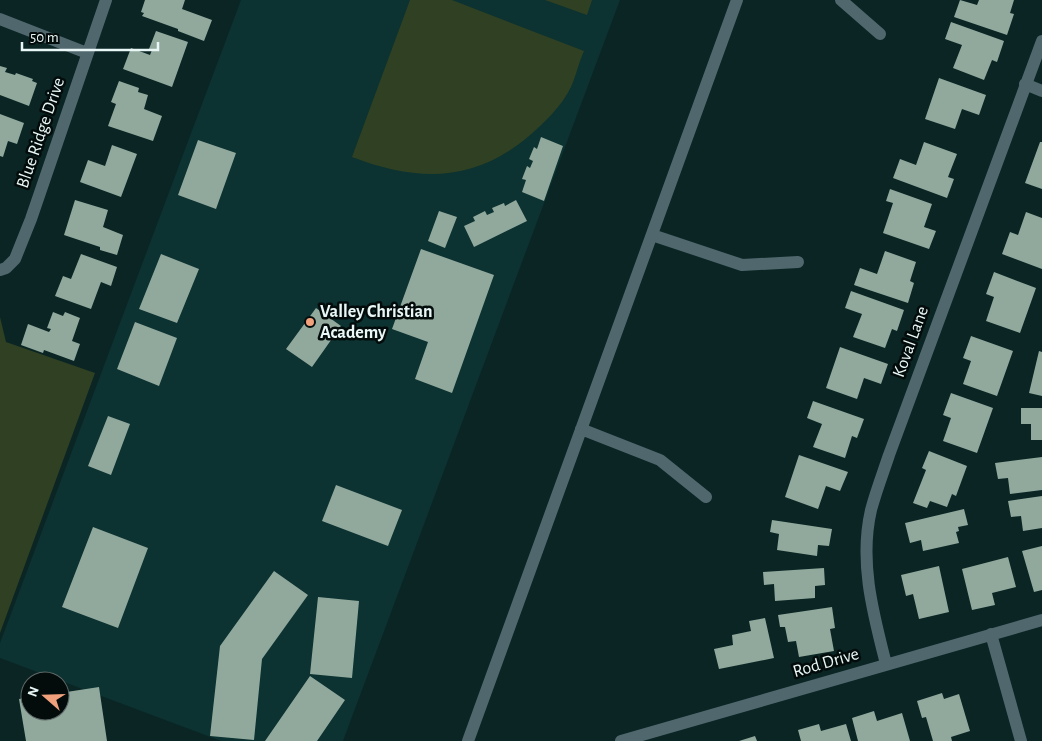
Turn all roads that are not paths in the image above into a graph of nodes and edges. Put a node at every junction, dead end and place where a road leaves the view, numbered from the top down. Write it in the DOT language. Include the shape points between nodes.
graph roads {
  1 [pos="106,0"];
  2 [pos="737,0"];
  3 [pos="840,0"];
  4 [pos="0,18"];
  5 [pos="880,34"];
  6 [pos="1042,41"];
  7 [pos="87,53"];
  8 [pos="1025,84"];
  9 [pos="1042,90"];
  10 [pos="652,236"];
  11 [pos="798,262"];
  12 [pos="0,270"];
  13 [pos="581,429"];
  14 [pos="706,497"];
  15 [pos="1042,620"];
  16 [pos="991,634"];
  17 [pos="886,664"];
  18 [pos="468,741"];
  19 [pos="621,741"];
  20 [pos="1021,741"];
  1 -- 7 [label="street, Blue Ridge Drive"];
  2 -- 10 [label="street"];
  3 -- 5 [label="street"];
  4 -- 7 [label="street"];
  6 -- 8 [label="street, Koval Lane"];
  7 -- 12 [label="street, Blue Ridge Drive" via="15,259"];
  8 -- 9 [label="street"];
  8 -- 17 [label="street, Koval Lane" via="871,510 867,571 872,612"];
  10 -- 11 [label="street" via="742,265"];
  10 -- 13 [label="street"];
  13 -- 14 [label="street" via="660,460"];
  13 -- 18 [label="street"];
  15 -- 16 [label="street, Rod Drive"];
  16 -- 17 [label="street, Rod Drive"];
  16 -- 20 [label="street"];
  17 -- 19 [label="street, Rod Drive"];
}
